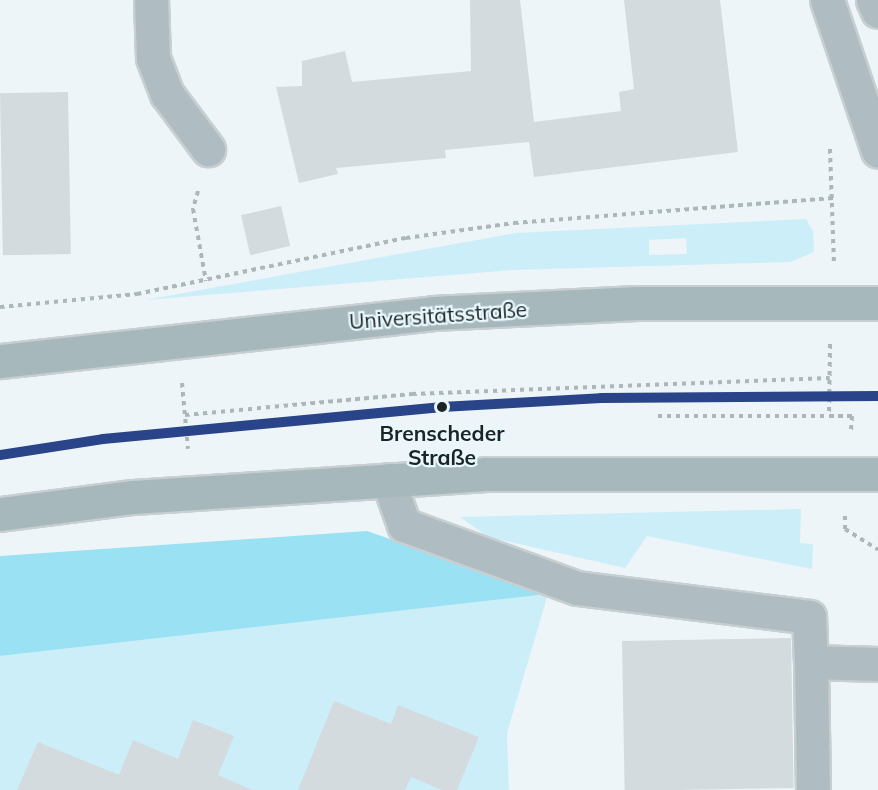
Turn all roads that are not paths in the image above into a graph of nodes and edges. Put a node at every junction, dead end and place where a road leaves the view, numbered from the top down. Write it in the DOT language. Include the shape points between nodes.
graph roads {
  1 [pos="151,0"];
  2 [pos="827,0"];
  3 [pos="873,0"];
  4 [pos="878,11"];
  5 [pos="208,149"];
  6 [pos="878,151"];
  7 [pos="878,303"];
  8 [pos="0,361"];
  9 [pos="863,473"];
  10 [pos="388,480"];
  11 [pos="0,514"];
  12 [pos="811,662"];
  13 [pos="878,664"];
  14 [pos="813,790"];
  1 -- 5 [label="street" via="153,58 167,94"];
  2 -- 6 [label="street"];
  3 -- 4 [label="street"];
  7 -- 8 [label="highway, Universitätsstraße" via="637,303 434,313"];
  9 -- 10 [label="highway" via="628,472"];
  10 -- 11 [label="highway" via="134,497"];
  10 -- 12 [label="street" via="404,525 577,588 809,616"];
  12 -- 13 [label="street"];
  12 -- 14 [label="street"];
}
